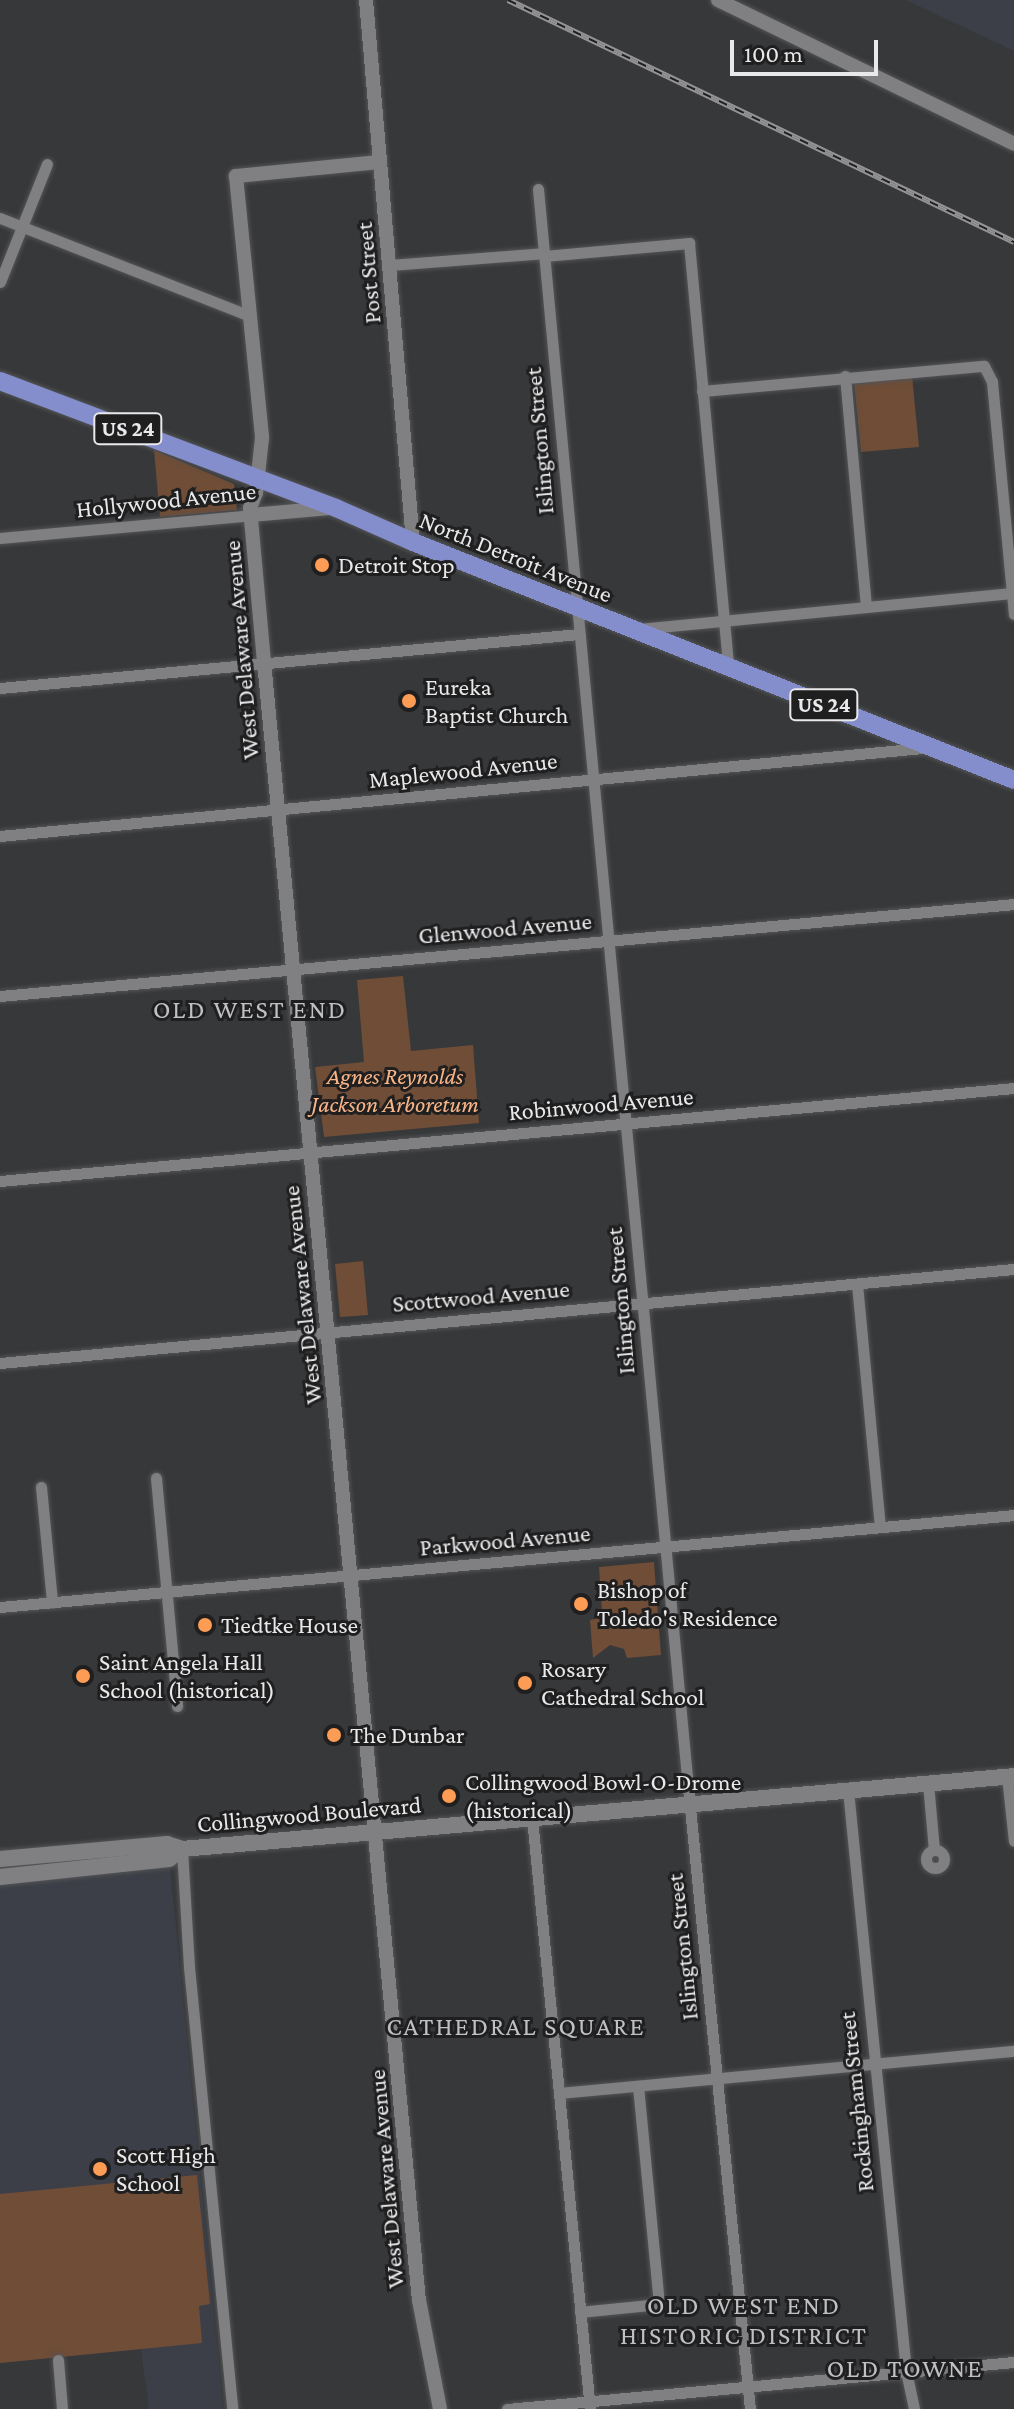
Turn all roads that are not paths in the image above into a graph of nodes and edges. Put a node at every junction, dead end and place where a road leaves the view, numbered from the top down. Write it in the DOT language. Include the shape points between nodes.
graph roads {
  1 [pos="366,0"];
  2 [pos="718,0"];
  3 [pos="1014,144"];
  4 [pos="380,162"];
  5 [pos="47,164"];
  6 [pos="538,189"];
  7 [pos="0,218"];
  8 [pos="21,226"];
  9 [pos="544,254"];
  10 [pos="389,265"];
  11 [pos="0,282"];
  12 [pos="250,316"];
  13 [pos="845,376"];
  14 [pos="0,381"];
  15 [pos="702,391"];
  16 [pos="256,477"];
  17 [pos="336,508"];
  18 [pos="251,515"];
  19 [pos="0,538"];
  20 [pos="413,542"];
  21 [pos="1013,594"];
  22 [pos="577,606"];
  23 [pos="866,607"];
  24 [pos="1014,614"];
  25 [pos="724,621"];
  26 [pos="634,629"];
  27 [pos="579,634"];
  28 [pos="264,663"];
  29 [pos="728,666"];
  30 [pos="0,688"];
  31 [pos="930,747"];
  32 [pos="593,780"];
  33 [pos="1014,780"];
  34 [pos="278,810"];
  35 [pos="0,836"];
  36 [pos="1014,904"];
  37 [pos="608,941"];
  38 [pos="293,968"];
  39 [pos="0,996"];
  40 [pos="1014,1088"];
  41 [pos="625,1124"];
  42 [pos="310,1152"];
  43 [pos="0,1181"];
  44 [pos="1014,1269"];
  45 [pos="857,1284"];
  46 [pos="642,1303"];
  47 [pos="328,1333"];
  48 [pos="0,1363"];
  49 [pos="156,1478"];
  50 [pos="41,1487"];
  51 [pos="1014,1515"];
  52 [pos="880,1527"];
  53 [pos="665,1547"];
  54 [pos="351,1576"];
  55 [pos="166,1592"];
  56 [pos="52,1602"];
  57 [pos="0,1607"];
  58 [pos="177,1706"];
  59 [pos="1011,1776"];
  60 [pos="928,1783"];
  61 [pos="848,1790"];
  62 [pos="689,1804"];
  63 [pos="532,1818"];
  64 [pos="375,1831"];
  65 [pos="1014,1841"];
  66 [pos="182,1849"];
  67 [pos="934,1850"];
  68 [pos="80,1852"];
  69 [pos="0,1859"];
  70 [pos="75,1869"];
  71 [pos="0,1877"];
  72 [pos="1014,2051"];
  73 [pos="874,2064"];
  74 [pos="717,2078"];
  75 [pos="638,2086"];
  76 [pos="559,2093"];
  77 [pos="580,2312"];
  78 [pos="58,2360"];
  79 [pos="1014,2362"];
  80 [pos="906,2371"];
  81 [pos="748,2387"];
  82 [pos="590,2405"];
  83 [pos="62,2409"];
  84 [pos="232,2409"];
  85 [pos="440,2409"];
  86 [pos="507,2409"];
  87 [pos="750,2409"];
  88 [pos="914,2409"];
  1 -- 4 [label="street, Post Street"];
  2 -- 3 [label="street"];
  4 -- 10 [label="street, Post Street"];
  4 -- 12 [label="street, West Delaware Avenue" via="236,176"];
  5 -- 8 [label="street"];
  6 -- 9 [label="street, Islington Street"];
  7 -- 8 [label="street"];
  8 -- 11 [label="street"];
  8 -- 12 [label="street"];
  9 -- 10 [label="street"];
  9 -- 15 [label="street" via="689,243"];
  9 -- 22 [label="street, Islington Street"];
  10 -- 20 [label="street, Post Street"];
  12 -- 16 [label="street, West Delaware Avenue" via="262,438"];
  13 -- 15 [label="street"];
  13 -- 21 [label="street" via="976,365 989,372"];
  13 -- 23 [label="street"];
  14 -- 16 [label="main road, North Detroit Avenue / US 24"];
  15 -- 25 [label="street"];
  16 -- 17 [label="main road, North Detroit Avenue / US 24"];
  16 -- 18 [label="street, West Delaware Avenue"];
  17 -- 18 [label="street, Hollywood Avenue"];
  17 -- 20 [label="main road, North Detroit Avenue / US 24"];
  18 -- 19 [label="street, Hollywood Avenue"];
  18 -- 28 [label="street, West Delaware Avenue"];
  20 -- 22 [label="main road, North Detroit Avenue / US 24"];
  21 -- 23 [label="street"];
  21 -- 24 [label="street"];
  22 -- 26 [label="main road, North Detroit Avenue / US 24"];
  22 -- 27 [label="street, Islington Street"];
  23 -- 25 [label="street"];
  25 -- 26 [label="street"];
  25 -- 29 [label="street"];
  26 -- 29 [label="main road, North Detroit Avenue / US 24"];
  27 -- 28 [label="street"];
  27 -- 32 [label="street, Islington Street"];
  28 -- 30 [label="street"];
  28 -- 34 [label="street, West Delaware Avenue"];
  29 -- 31 [label="main road, North Detroit Avenue / US 24"];
  31 -- 32 [label="street, Maplewood Avenue"];
  31 -- 33 [label="main road, North Detroit Avenue / US 24"];
  32 -- 34 [label="street, Maplewood Avenue"];
  32 -- 37 [label="street, Islington Street"];
  34 -- 35 [label="street, Maplewood Avenue"];
  34 -- 38 [label="street, West Delaware Avenue"];
  36 -- 37 [label="street, Glenwood Avenue"];
  37 -- 38 [label="street, Glenwood Avenue"];
  37 -- 41 [label="street, Islington Street"];
  38 -- 39 [label="street, Glenwood Avenue"];
  38 -- 42 [label="street, West Delaware Avenue"];
  40 -- 41 [label="street, Robinwood Avenue"];
  41 -- 42 [label="street, Robinwood Avenue"];
  41 -- 46 [label="street, Islington Street"];
  42 -- 43 [label="street, Robinwood Avenue"];
  42 -- 47 [label="street, West Delaware Avenue"];
  44 -- 45 [label="street, Scottwood Avenue"];
  45 -- 46 [label="street, Scottwood Avenue"];
  45 -- 52 [label="street"];
  46 -- 47 [label="street, Scottwood Avenue"];
  46 -- 53 [label="street, Islington Street"];
  47 -- 48 [label="street, Scottwood Avenue"];
  47 -- 54 [label="street, West Delaware Avenue"];
  49 -- 55 [label="street"];
  50 -- 56 [label="street"];
  51 -- 52 [label="street, Parkwood Avenue"];
  52 -- 53 [label="street, Parkwood Avenue"];
  53 -- 54 [label="street, Parkwood Avenue"];
  53 -- 62 [label="street, Islington Street"];
  54 -- 55 [label="street, Parkwood Avenue"];
  54 -- 64 [label="street, West Delaware Avenue"];
  55 -- 56 [label="street, Parkwood Avenue"];
  55 -- 58 [label="street"];
  56 -- 57 [label="street, Parkwood Avenue"];
  59 -- 60 [label="main road, Collingwood Boulevard"];
  59 -- 65 [label="street"];
  60 -- 61 [label="main road, Collingwood Boulevard"];
  60 -- 67 [label="street"];
  61 -- 62 [label="main road, Collingwood Boulevard"];
  61 -- 73 [label="street, Rockingham Street"];
  62 -- 63 [label="main road, Collingwood Boulevard"];
  62 -- 74 [label="street, Islington Street"];
  63 -- 64 [label="main road, Collingwood Boulevard"];
  63 -- 76 [label="street"];
  64 -- 66 [label="main road, Collingwood Boulevard"];
  64 -- 85 [label="street, West Delaware Avenue" via="419,2300"];
  66 -- 68 [label="main road, Collingwood Boulevard" via="167,1844"];
  66 -- 70 [label="main road, Collingwood Boulevard" via="169,1859"];
  66 -- 84 [label="street"];
  68 -- 69 [label="main road, Collingwood Boulevard"];
  68 -- 70 [label="main road"];
  70 -- 71 [label="main road, Collingwood Boulevard"];
  72 -- 73 [label="street"];
  73 -- 74 [label="street"];
  73 -- 80 [label="street, Rockingham Street"];
  74 -- 75 [label="street"];
  74 -- 81 [label="street, Islington Street"];
  75 -- 76 [label="street"];
  75 -- 77 [label="street" via="659,2304"];
  76 -- 77 [label="street"];
  77 -- 82 [label="street"];
  78 -- 83 [label="street"];
  79 -- 80 [label="street"];
  80 -- 81 [label="street"];
  80 -- 88 [label="street, Rockingham Street"];
  81 -- 82 [label="street"];
  81 -- 87 [label="street, Islington Street"];
  82 -- 86 [label="street"];
}
